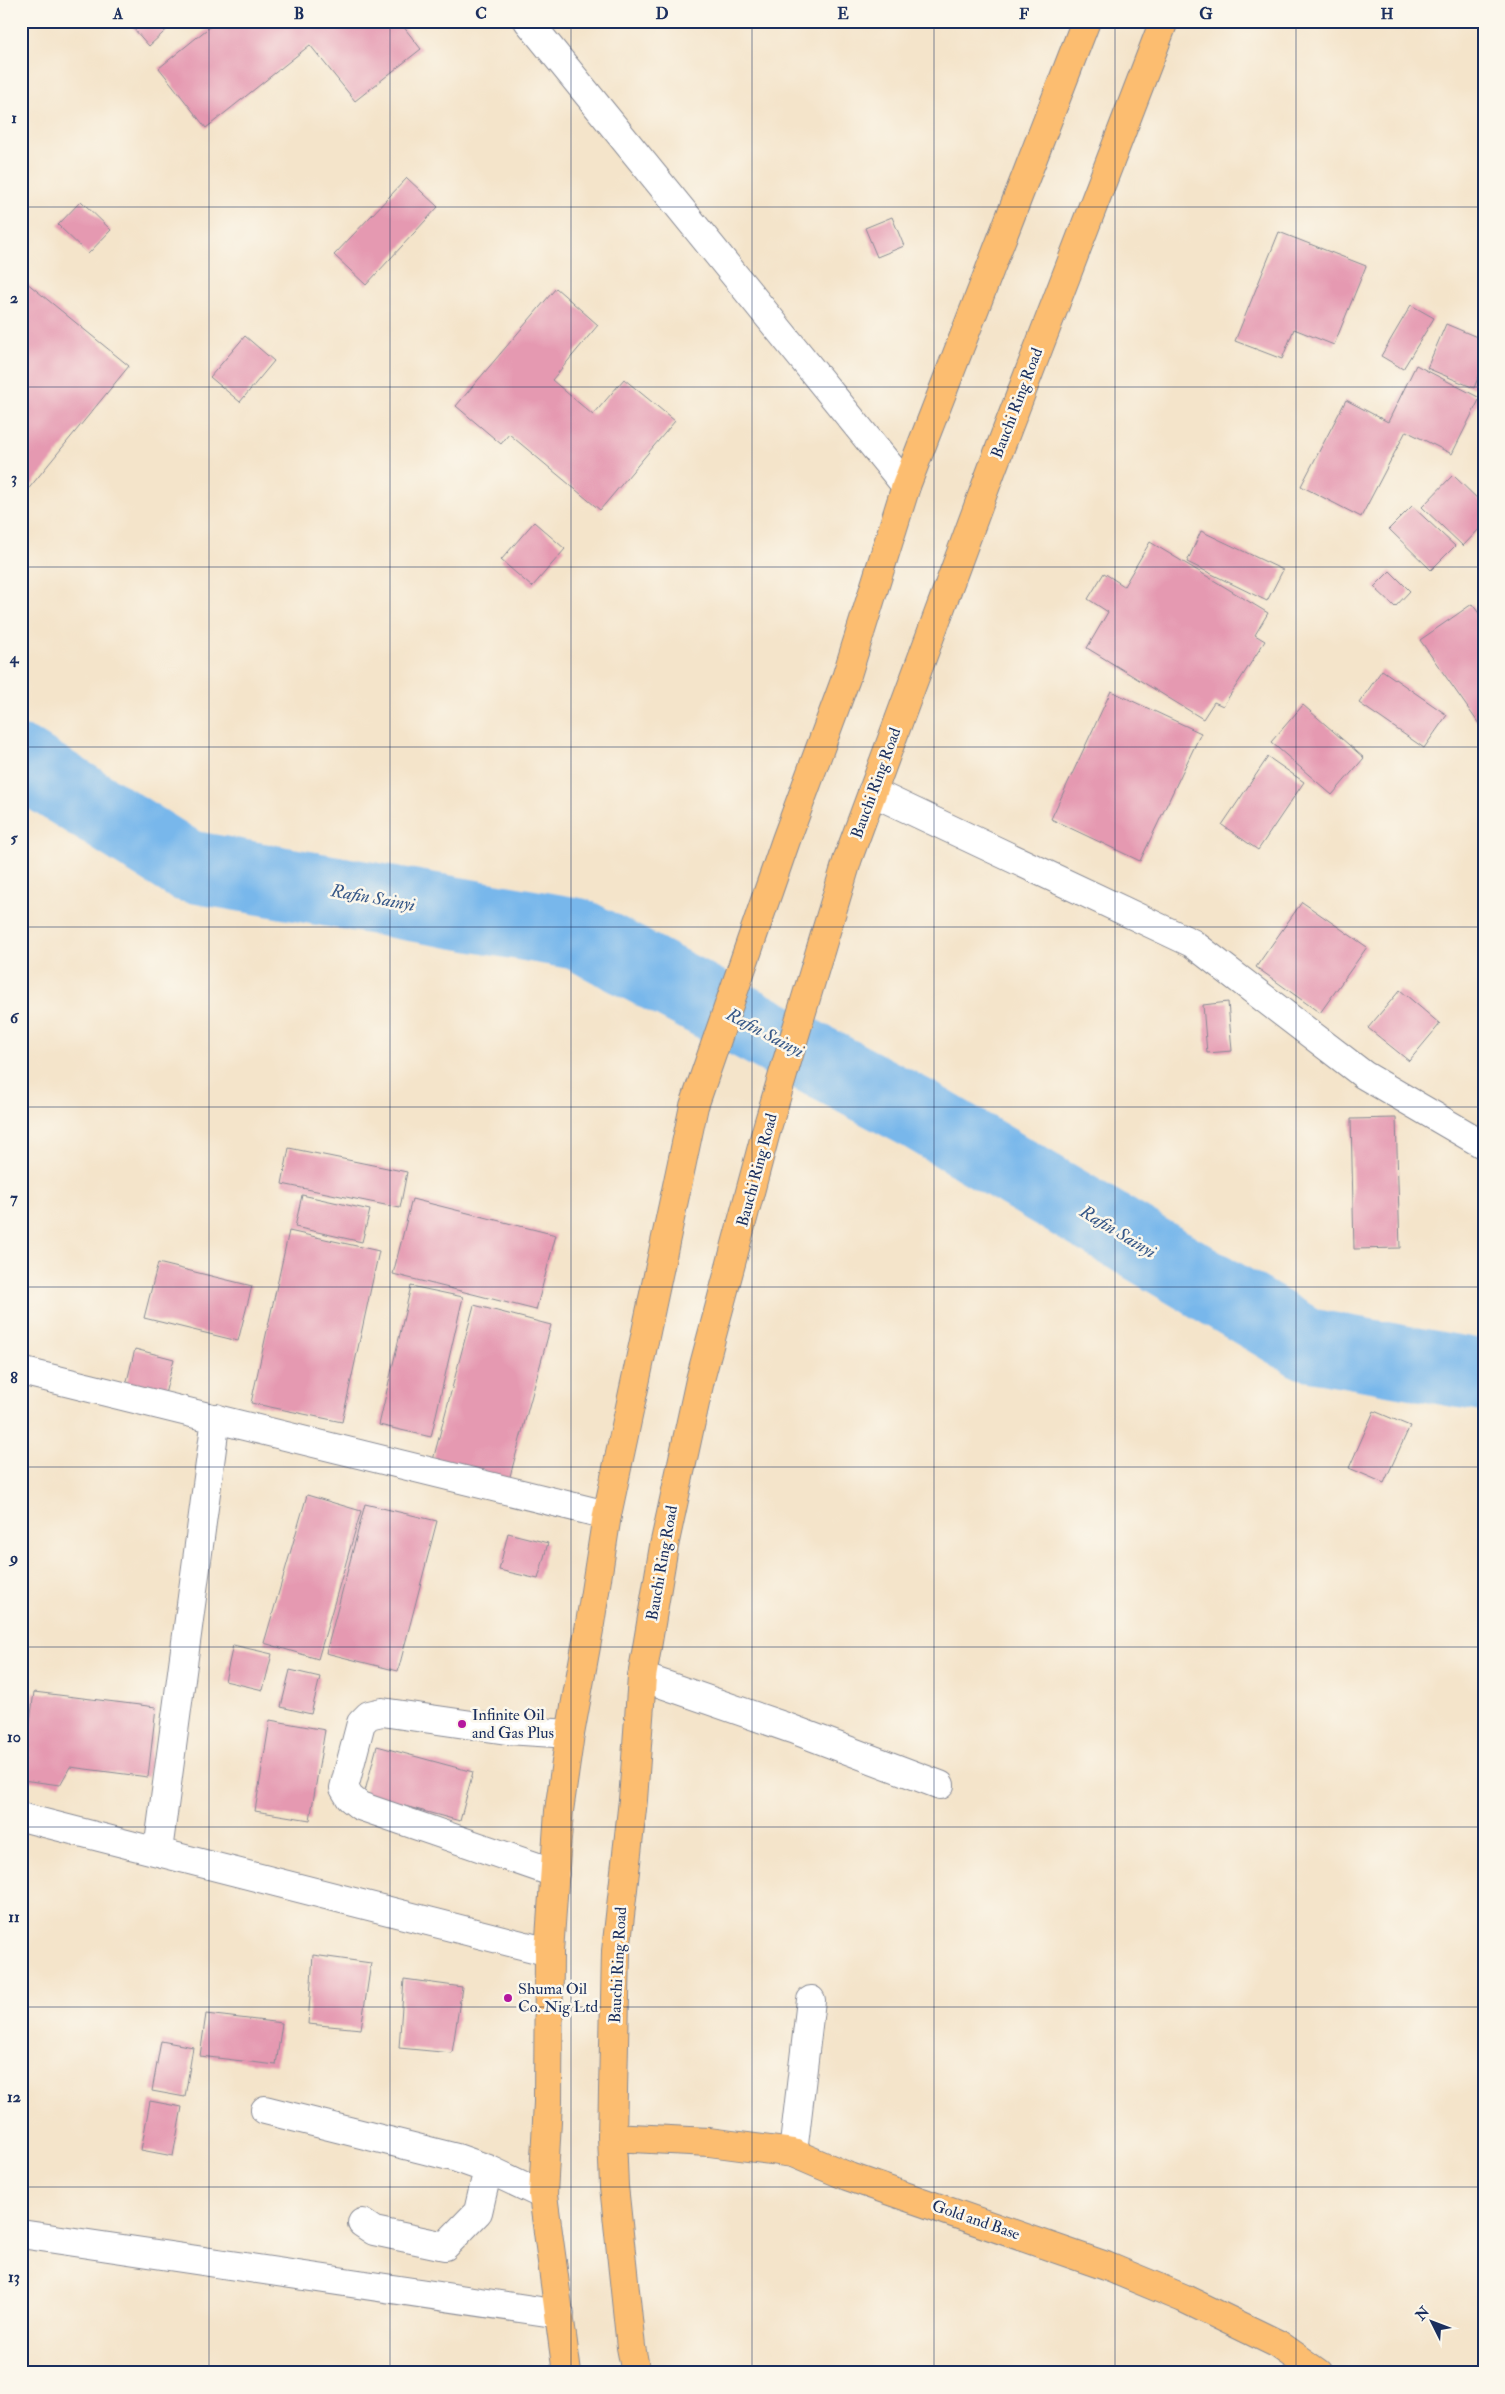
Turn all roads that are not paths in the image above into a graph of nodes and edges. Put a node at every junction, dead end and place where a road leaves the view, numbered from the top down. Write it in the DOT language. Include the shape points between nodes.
graph roads {
  1 [pos="528,21"];
  2 [pos="1086,21"];
  3 [pos="1164,21"];
  4 [pos="906,486"];
  5 [pos="872,792"];
  6 [pos="1484,1145"];
  7 [pos="21,1371"];
  8 [pos="216,1418"];
  9 [pos="607,1516"];
  10 [pos="642,1677"];
  11 [pos="570,1734"];
  12 [pos="940,1785"];
  13 [pos="21,1817"];
  14 [pos="158,1851"];
  15 [pos="555,1873"];
  16 [pos="549,1952"];
  17 [pos="811,2000"];
  18 [pos="265,2110"];
  19 [pos="612,2137"];
  20 [pos="793,2153"];
  21 [pos="488,2168"];
  22 [pos="543,2195"];
  23 [pos="362,2223"];
  24 [pos="21,2234"];
  25 [pos="560,2314"];
  26 [pos="567,2373"];
  27 [pos="636,2373"];
  28 [pos="1319,2373"];
  1 -- 4 [label="street"];
  2 -- 4 [label="main road"];
  3 -- 5 [label="main road, Bauchi Ring Road"];
  4 -- 9 [label="main road" via="846,678 694,1106"];
  5 -- 6 [label="street" via="1192,943 1364,1075"];
  5 -- 10 [label="main road, Bauchi Ring Road" via="848,858 767,1128 700,1380 664,1546"];
  7 -- 8 [label="street"];
  8 -- 9 [label="street"];
  8 -- 14 [label="street"];
  9 -- 11 [label="main road"];
  10 -- 12 [label="street"];
  10 -- 19 [label="main road, Bauchi Ring Road" via="633,1800 616,1951"];
  11 -- 15 [label="main road" via="559,1811"];
  11 -- 15 [label="street" via="507,1730 382,1712 370,1715 361,1723 344,1788 360,1806"];
  13 -- 14 [label="street"];
  14 -- 16 [label="street"];
  15 -- 16 [label="main road"];
  16 -- 22 [label="main road" via="548,2102"];
  17 -- 20 [label="street"];
  18 -- 21 [label="street"];
  19 -- 20 [label="main road, Gold and Base" via="710,2142"];
  19 -- 27 [label="main road, Bauchi Ring Road" via="614,2186"];
  20 -- 28 [label="main road, Gold and Base" via="846,2176 1106,2266 1183,2298 1278,2344"];
  21 -- 22 [label="street"];
  21 -- 23 [label="street" via="478,2212 445,2246 374,2231"];
  22 -- 25 [label="main road"];
  24 -- 25 [label="street"];
  25 -- 26 [label="main road"];
}
